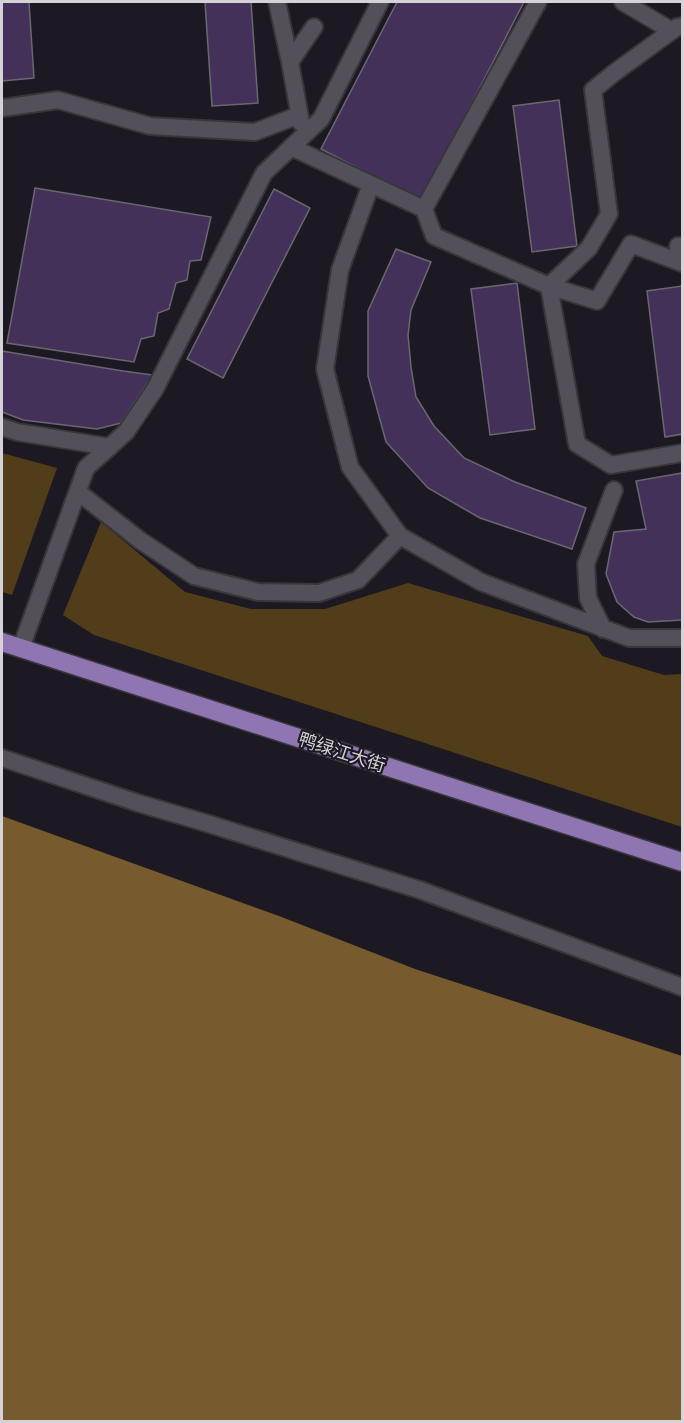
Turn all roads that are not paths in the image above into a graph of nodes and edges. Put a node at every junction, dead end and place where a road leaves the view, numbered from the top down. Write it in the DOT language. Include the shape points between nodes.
graph roads {
  1 [pos="278,2"];
  2 [pos="380,2"];
  3 [pos="538,2"];
  4 [pos="623,2"];
  5 [pos="314,27"];
  6 [pos="677,28"];
  7 [pos="290,62"];
  8 [pos="2,108"];
  9 [pos="299,115"];
  10 [pos="297,142"];
  11 [pos="371,184"];
  12 [pos="424,209"];
  13 [pos="682,246"];
  14 [pos="549,286"];
  15 [pos="2,427"];
  16 [pos="110,447"];
  17 [pos="682,453"];
  18 [pos="614,490"];
  19 [pos="78,492"];
  20 [pos="399,536"];
  21 [pos="603,629"];
  22 [pos="682,639"];
  23 [pos="2,642"];
  24 [pos="21,648"];
  25 [pos="2,758"];
  26 [pos="682,862"];
  27 [pos="682,987"];
  1 -- 7 [label="street"];
  2 -- 10 [label="street" via="321,119"];
  3 -- 12 [label="street"];
  4 -- 6 [label="street"];
  5 -- 7 [label="street"];
  6 -- 14 [label="street" via="593,90 609,214 589,249"];
  7 -- 9 [label="street"];
  8 -- 9 [label="street" via="58,100 150,126 255,132"];
  9 -- 10 [label="street"];
  10 -- 11 [label="street"];
  10 -- 16 [label="street" via="264,173 155,389 126,432"];
  11 -- 12 [label="street"];
  11 -- 20 [label="street" via="340,270 325,369 350,467"];
  12 -- 14 [label="street" via="434,236"];
  13 -- 14 [label="street" via="678,246 682,263 631,244 597,301"];
  14 -- 17 [label="street" via="577,444 610,465"];
  15 -- 16 [label="street"];
  16 -- 19 [label="street" via="86,468"];
  18 -- 21 [label="street" via="586,564 588,598"];
  19 -- 20 [label="street" via="194,576 258,592 319,593 358,580"];
  19 -- 24 [label="street"];
  20 -- 21 [label="street" via="481,582"];
  21 -- 22 [label="street" via="629,639"];
  23 -- 24 [label="highway, 鸭绿江大街"];
  24 -- 26 [label="highway, 鸭绿江大街"];
  25 -- 27 [label="street" via="420,890"];
}
